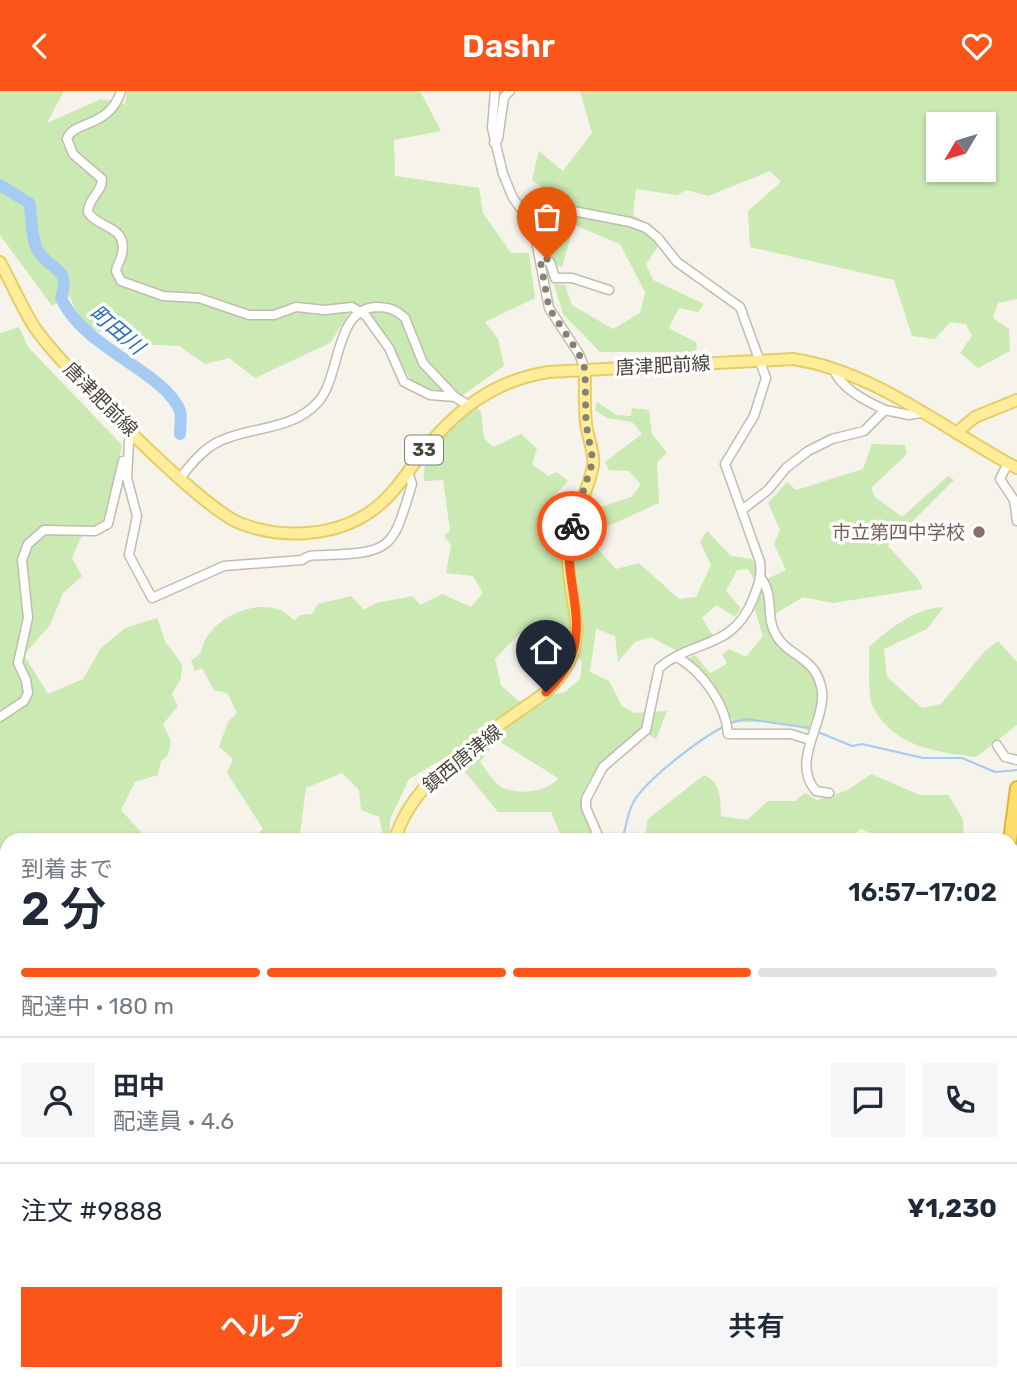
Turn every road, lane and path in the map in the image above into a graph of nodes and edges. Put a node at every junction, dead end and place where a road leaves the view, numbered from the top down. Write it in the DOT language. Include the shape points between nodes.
graph roads {
  1 [pos="121,91"];
  2 [pos="495,91"];
  3 [pos="510,91"];
  4 [pos="494,143"];
  5 [pos="523,210"];
  6 [pos="540,259"];
  7 [pos="0,263"];
  8 [pos="609,290"];
  9 [pos="360,311"];
  10 [pos="760,361"];
  11 [pos="833,368"];
  12 [pos="585,369"];
  13 [pos="455,397"];
  14 [pos="1017,400"];
  15 [pos="468,405"];
  16 [pos="885,410"];
  17 [pos="920,413"];
  18 [pos="956,433"];
  19 [pos="131,437"];
  20 [pos="1012,465"];
  21 [pos="408,473"];
  22 [pos="181,477"];
  23 [pos="742,510"];
  24 [pos="1017,521"];
  25 [pos="761,578"];
  26 [pos="677,657"];
  27 [pos="0,717"];
  28 [pos="811,738"];
  29 [pos="997,745"];
  30 [pos="1017,760"];
  31 [pos="1017,788"];
  32 [pos="829,793"];
  33 [pos="397,833"];
  34 [pos="597,833"];
  35 [pos="1011,833"];
  1 -- 9 [label="street" via="107,115 73,130 67,139 73,154 102,179 88,212 118,233 122,254 116,271 121,281 163,296 199,298 248,315 274,315 302,307"];
  2 -- 4 [label="street"];
  3 -- 4 [label="street" via="504,97"];
  4 -- 5 [label="street" via="508,187"];
  5 -- 6 [label="street" via="533,225"];
  5 -- 10 [label="street" via="573,211 646,228 677,262 740,307"];
  6 -- 8 [label="street" via="550,262 555,278 572,278"];
  6 -- 12 [label="street" via="549,308"];
  7 -- 19 [label="main road, 唐津肥前線 / 33" via="35,327"];
  9 -- 13 [label="street" via="389,348 404,383 430,395"];
  9 -- 13 [label="street" via="386,307 405,318 423,363"];
  9 -- 22 [label="street" via="346,330 332,379 311,410 222,440 202,453"];
  10 -- 11 [label="main road, 唐津肥前線 / 33" via="793,359"];
  10 -- 12 [label="main road, 唐津肥前線 / 33"];
  10 -- 23 [label="street" via="766,378 761,401 725,464"];
  11 -- 16 [label="street" via="852,391"];
  11 -- 17 [label="main road, 唐津肥前線 / 33"];
  12 -- 15 [label="main road, 唐津肥前線 / 33" via="524,376 493,388"];
  12 -- 33 [label="main road, 鎮西唐津線" via="586,424 593,461 568,550 577,639 572,660 546,692 420,790"];
  13 -- 15 [label="street"];
  14 -- 18 [label="main road" via="975,417"];
  15 -- 21 [label="main road, 唐津肥前線 / 33" via="436,434"];
  16 -- 17 [label="street"];
  16 -- 23 [label="street" via="864,431 808,451"];
  17 -- 18 [label="main road, 唐津肥前線 / 33"];
  18 -- 20 [label="main road, 唐津肥前線 / 33"];
  19 -- 21 [label="street" via="127,478 137,516 129,555 152,598 225,566 377,551 389,543 407,503 412,484"];
  19 -- 22 [label="main road, 唐津肥前線 / 33"];
  19 -- 27 [label="street" via="108,524 96,531 44,530 28,544 22,560 28,618 18,655 28,693"];
  20 -- 24 [label="street" via="1000,479 1014,500"];
  21 -- 22 [label="main road, 唐津肥前線 / 33" via="368,514 308,534 241,524 217,510"];
  23 -- 25 [label="street"];
  25 -- 26 [label="street" via="744,618 731,633"];
  25 -- 28 [label="street" via="772,603 776,636 810,663 821,687 822,703"];
  26 -- 28 [label="street" via="692,667 723,709 727,729"];
  26 -- 34 [label="street" via="659,668 646,730 603,767 586,799"];
  28 -- 32 [label="street" via="806,775 816,791"];
  29 -- 30 [label="street" via="1005,757"];
  31 -- 35 [label="highway"];
}
